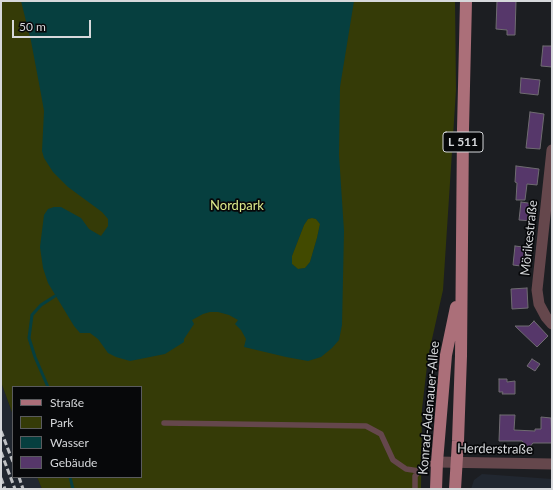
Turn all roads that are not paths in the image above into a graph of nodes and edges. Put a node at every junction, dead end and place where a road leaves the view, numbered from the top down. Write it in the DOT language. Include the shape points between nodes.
graph roads {
  1 [pos="466,1"];
  2 [pos="552,150"];
  3 [pos="462,283"];
  4 [pos="552,324"];
  5 [pos="164,423"];
  6 [pos="437,462"];
  7 [pos="457,462"];
  8 [pos="552,464"];
  9 [pos="419,471"];
  10 [pos="415,489"];
  11 [pos="436,489"];
  12 [pos="455,489"];
  1 -- 3 [label="main road, Konrad-Adenauer-Allee / L 511"];
  2 -- 4 [label="street, Mörikestraße" via="538,290 539,304"];
  3 -- 6 [label="main road, Konrad-Adenauer-Allee / L 511" via="446,355"];
  3 -- 7 [label="main road, Konrad-Adenauer-Allee / L 511"];
  5 -- 9 [label="lane" via="366,426 381,434 393,460 406,469"];
  6 -- 7 [label="street, Herderstraße"];
  6 -- 9 [label="lane" via="426,465"];
  6 -- 11 [label="main road, Konrad-Adenauer-Allee / L 511"];
  7 -- 8 [label="street, Herderstraße"];
  7 -- 12 [label="main road, Konrad-Adenauer-Allee / L 511"];
  9 -- 10 [label="lane" via="415,476"];
}
